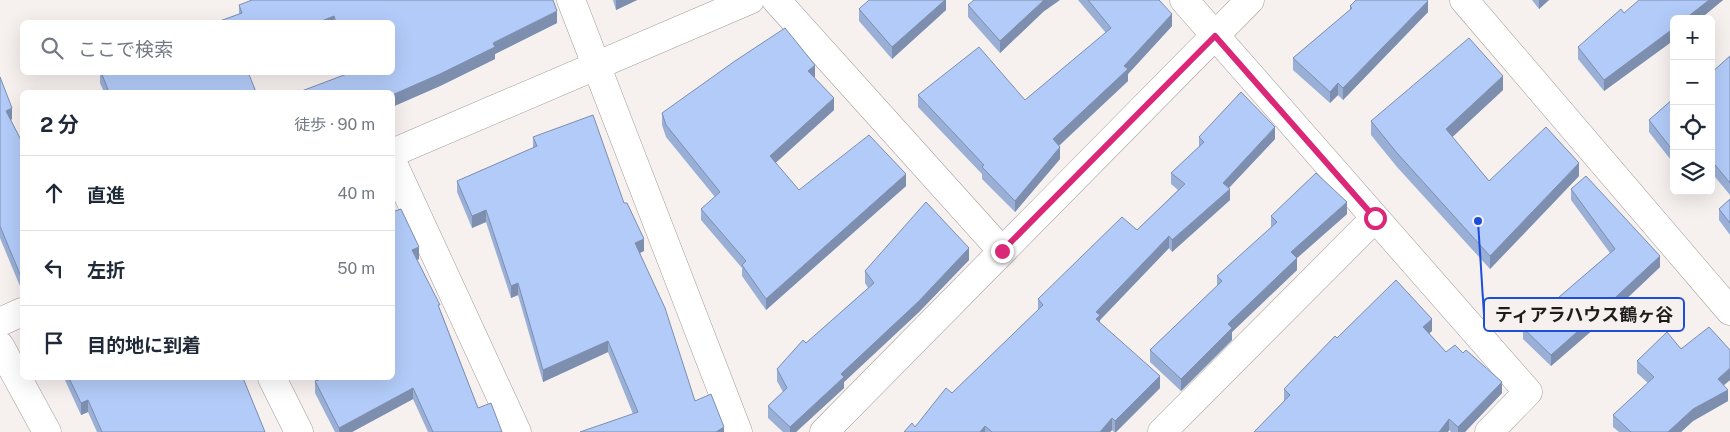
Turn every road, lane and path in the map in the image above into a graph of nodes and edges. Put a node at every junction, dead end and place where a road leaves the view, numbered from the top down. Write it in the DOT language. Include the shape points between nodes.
graph roads {
  1 [pos="571,0"];
  2 [pos="750,0"];
  3 [pos="776,0"];
  4 [pos="1184,0"];
  5 [pos="1250,0"];
  6 [pos="1464,0"];
  7 [pos="1215,36"];
  8 [pos="597,66"];
  9 [pos="395,152"];
  10 [pos="395,168"];
  11 [pos="1375,218"];
  12 [pos="1002,251"];
  13 [pos="1730,311"];
  14 [pos="20,313"];
  15 [pos="0,322"];
  16 [pos="0,346"];
  17 [pos="273,380"];
  18 [pos="47,432"];
  19 [pos="299,432"];
  20 [pos="517,432"];
  21 [pos="738,432"];
  22 [pos="824,432"];
  23 [pos="1162,432"];
  24 [pos="1489,432"];
  1 -- 8 [label="street"];
  2 -- 8 [label="street"];
  3 -- 12 [label="street"];
  4 -- 7 [label="street"];
  5 -- 7 [label="street"];
  6 -- 13 [label="street"];
  7 -- 11 [label="street"];
  7 -- 12 [label="street"];
  8 -- 9 [label="street"];
  8 -- 21 [label="street"];
  10 -- 20 [label="street"];
  11 -- 23 [label="street"];
  11 -- 24 [label="street" via="1528,392"];
  12 -- 22 [label="street"];
  14 -- 15 [label="street"];
  16 -- 18 [label="street"];
  17 -- 19 [label="street"];
}
